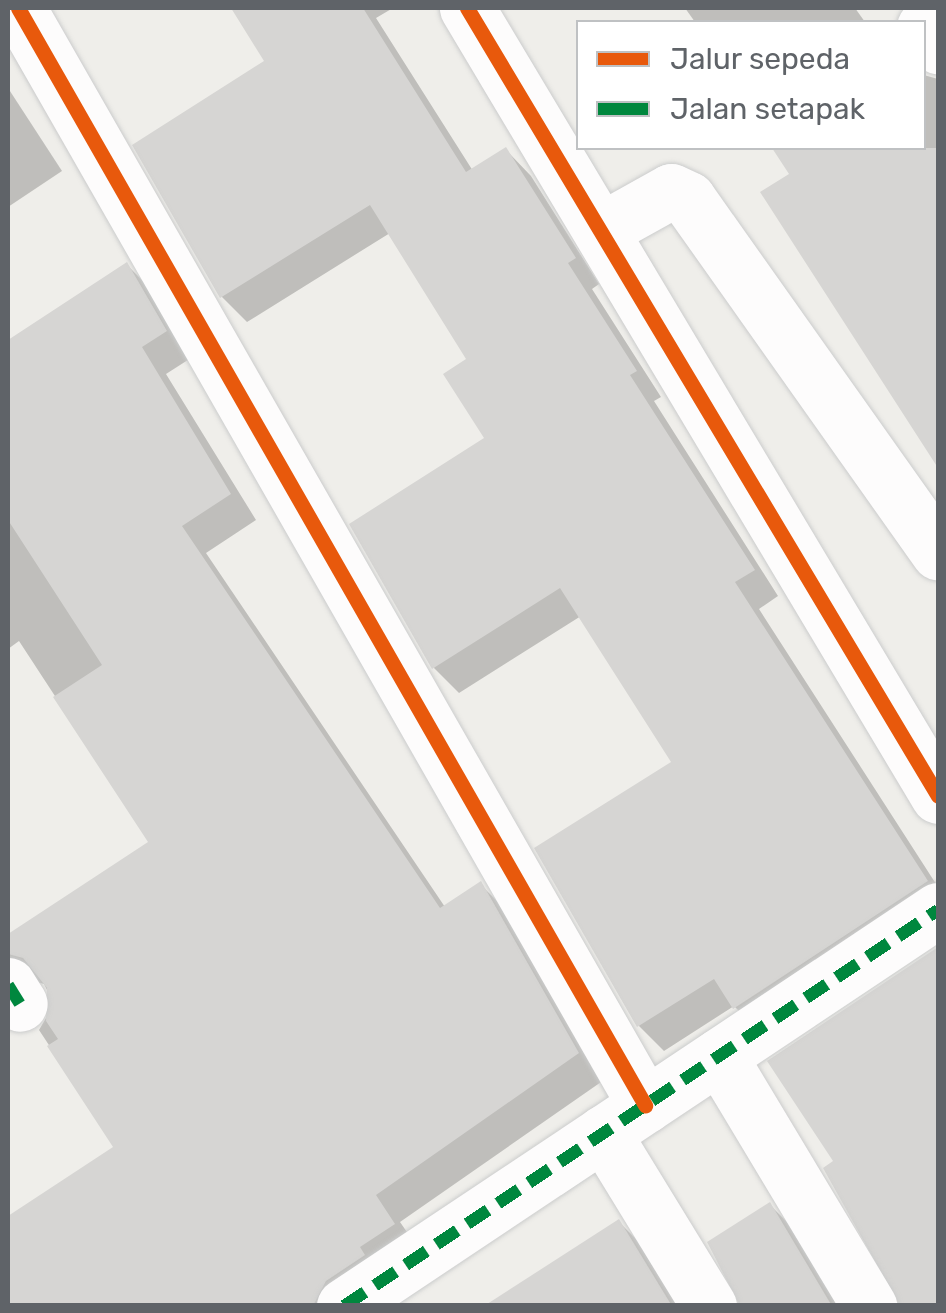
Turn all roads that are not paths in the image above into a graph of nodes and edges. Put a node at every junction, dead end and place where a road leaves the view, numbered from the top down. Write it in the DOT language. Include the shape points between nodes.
graph roads {
  1 [pos="18,8"];
  2 [pos="467,8"];
  3 [pos="601,230"];
  4 [pos="938,552"];
  5 [pos="938,796"];
  6 [pos="938,910"];
  7 [pos="719,1056"];
  8 [pos="624,1118"];
  9 [pos="410,1287"];
  10 [pos="344,1306"];
  11 [pos="709,1306"];
  12 [pos="869,1306"];
  1 -- 8 [label="street"];
  2 -- 3 [label="street"];
  3 -- 4 [label="street" via="671,190 688,199"];
  3 -- 5 [label="street"];
  6 -- 7 [label="street"];
  7 -- 8 [label="street"];
  7 -- 12 [label="street"];
  8 -- 9 [label="street"];
  8 -- 11 [label="street"];
  9 -- 10 [label="street"];
}
